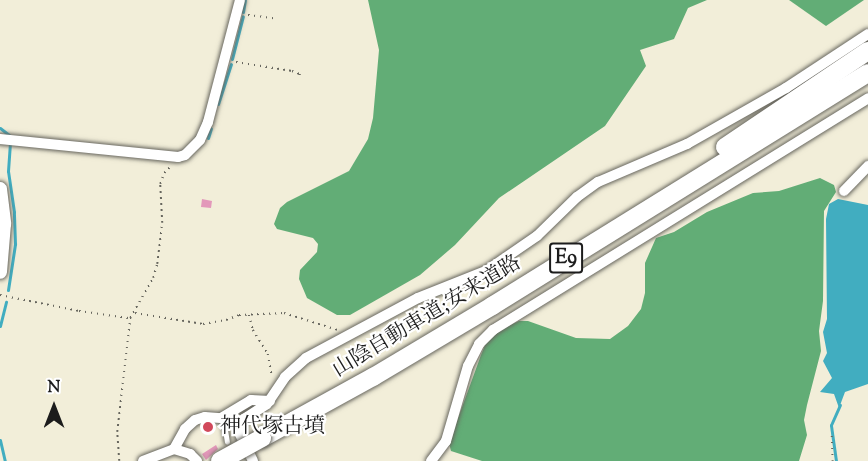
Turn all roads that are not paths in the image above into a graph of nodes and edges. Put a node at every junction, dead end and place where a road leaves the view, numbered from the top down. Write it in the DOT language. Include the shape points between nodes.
graph roads {
  1 [pos="240,0"];
  2 [pos="868,34"];
  3 [pos="868,51"];
  4 [pos="868,74"];
  5 [pos="868,84"];
  6 [pos="868,98"];
  7 [pos="0,139"];
  8 [pos="868,166"];
  9 [pos="697,177"];
  10 [pos="0,189"];
  11 [pos="844,191"];
  12 [pos="612,229"];
  13 [pos="0,272"];
  14 [pos="270,400"];
  15 [pos="223,417"];
  16 [pos="227,442"];
  17 [pos="174,449"];
  18 [pos="143,461"];
  19 [pos="197,461"];
  20 [pos="220,461"];
  21 [pos="253,461"];
  22 [pos="431,461"];
  1 -- 7 [label="street" via="201,141 194,149 177,157"];
  2 -- 14 [label="street" via="786,88 687,144 598,182 537,236 486,271 438,288 346,335 295,367"];
  3 -- 12 [label="highway"];
  4 -- 9 [label="highway, 山陰自動車道;安来道路 / E9"];
  5 -- 9 [label="highway"];
  6 -- 22 [label="street" via="493,330 479,344 468,366 446,441"];
  8 -- 11 [label="street"];
  9 -- 12 [label="highway, 山陰自動車道;安来道路 / E9"];
  10 -- 13 [label="main road" via="4,224"];
  12 -- 20 [label="highway, 山陰自動車道;安来道路 / E9, bridge" via="403,359"];
  14 -- 15 [label="street" via="251,400"];
  14 -- 21 [label="street" via="246,416 242,424 242,440"];
  15 -- 16 [label="lane"];
  15 -- 17 [label="street" via="195,420"];
  17 -- 18 [label="street"];
  17 -- 19 [label="street"];
}
